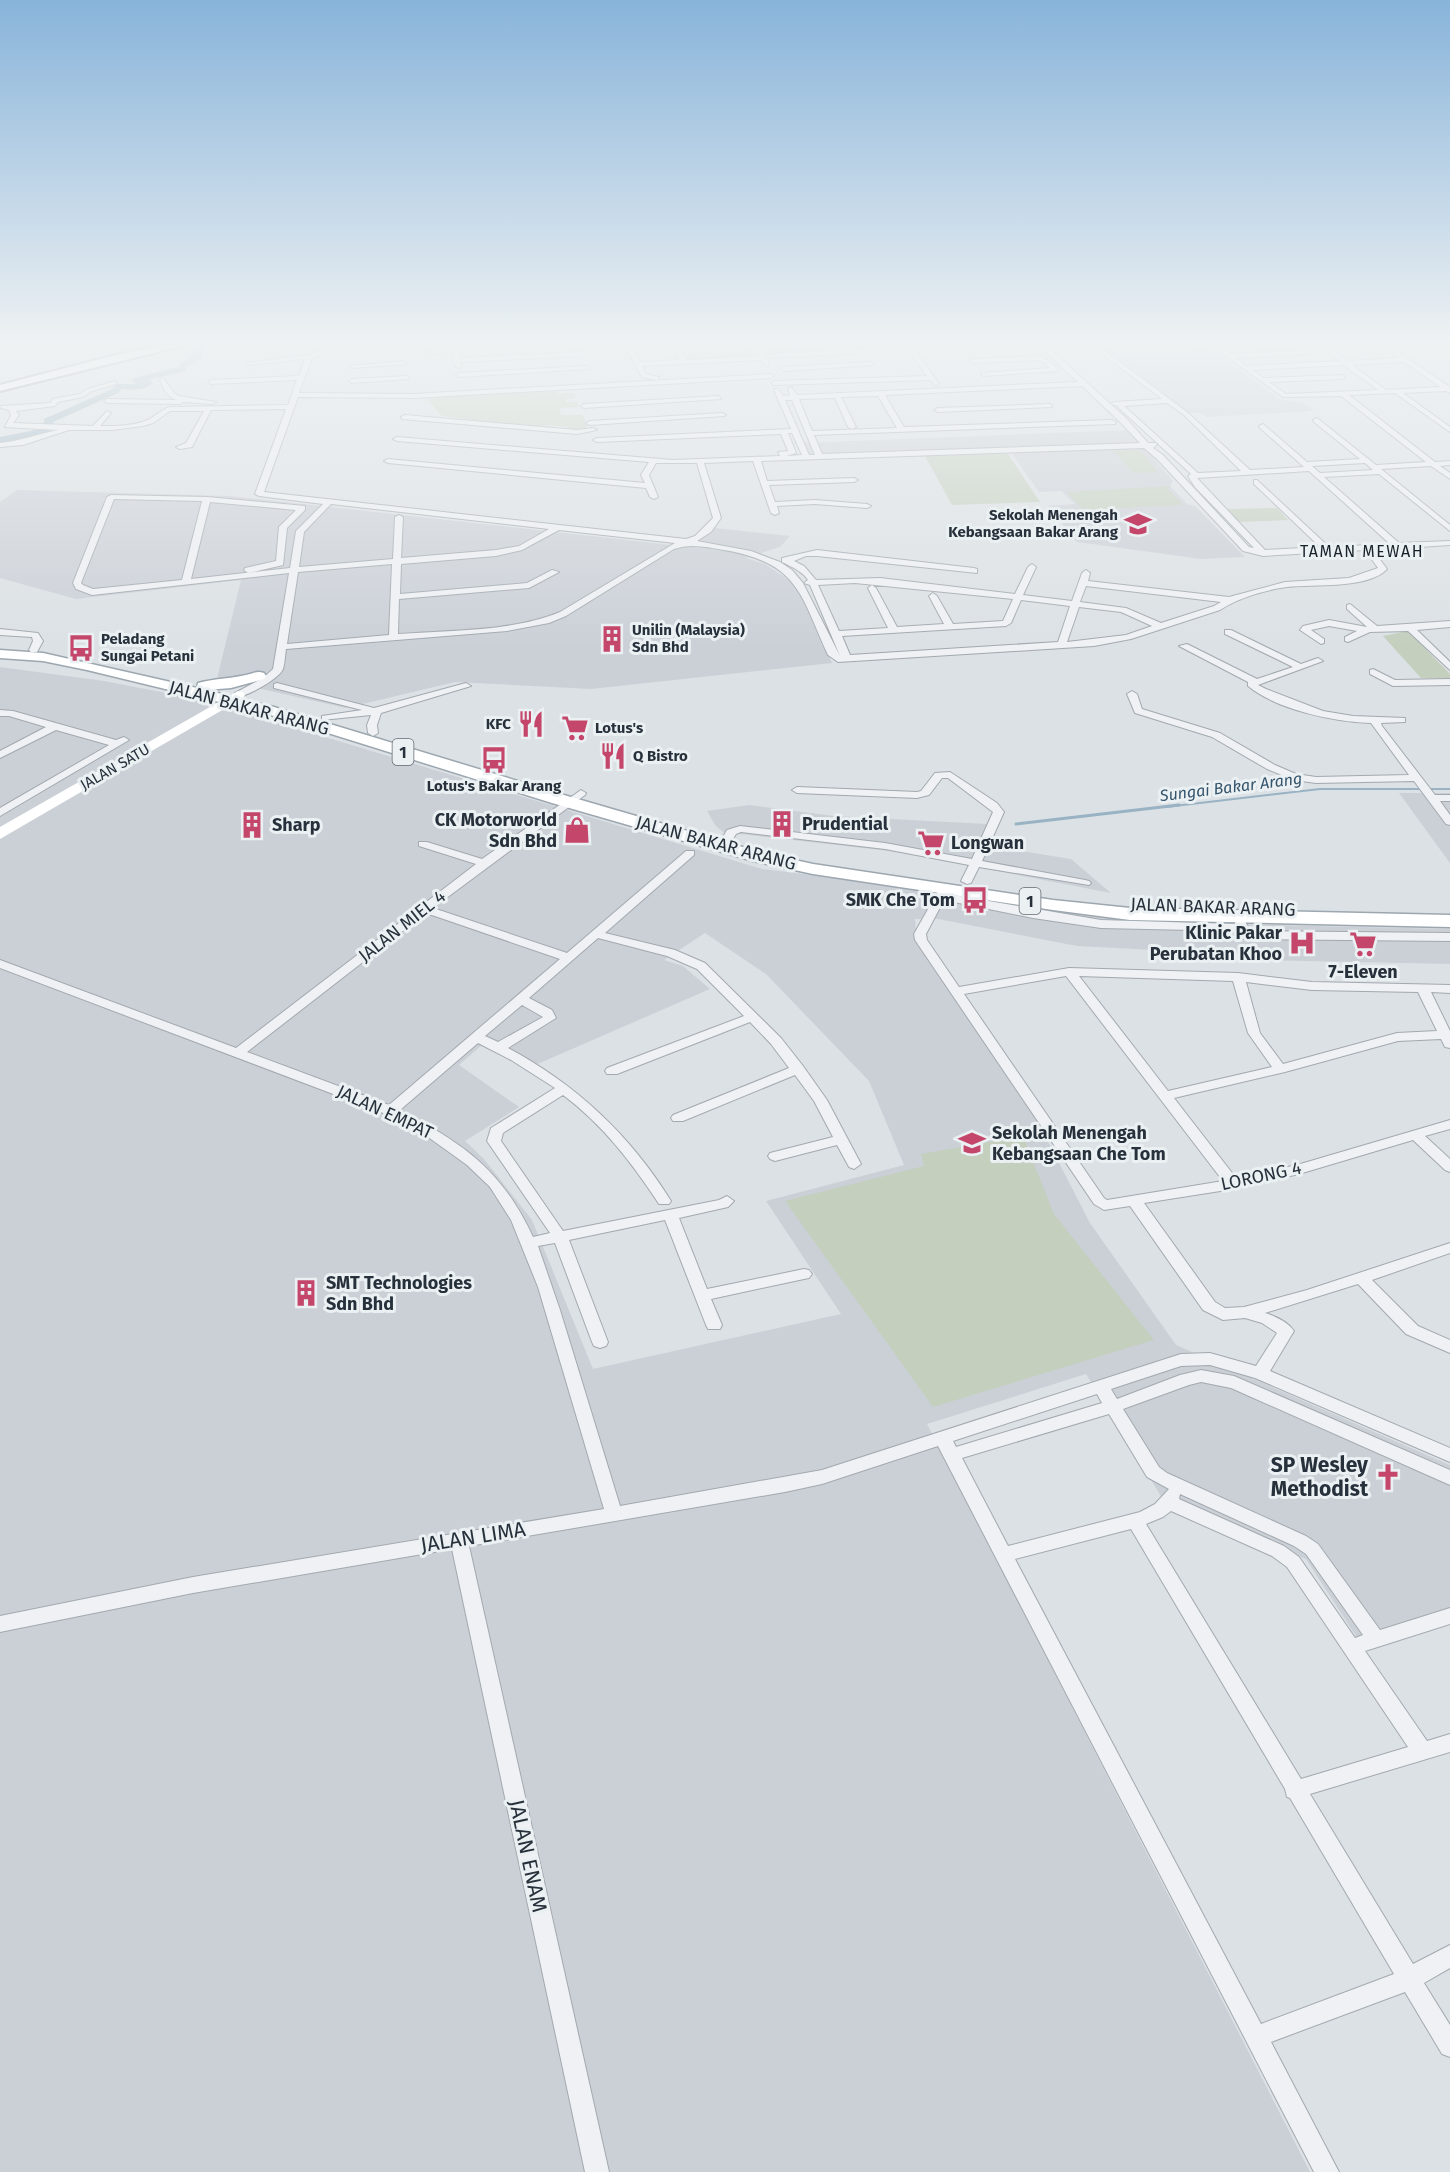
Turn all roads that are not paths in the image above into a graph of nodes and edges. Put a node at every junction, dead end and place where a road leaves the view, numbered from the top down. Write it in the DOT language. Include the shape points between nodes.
graph roads {
  1 [pos="189,444"];
  2 [pos="276,444"];
  3 [pos="408,444"];
  4 [pos="494,444"];
  5 [pos="597,444"];
  6 [pos="788,444"];
  7 [pos="801,444"];
  8 [pos="814,444"];
  9 [pos="1103,444"];
  10 [pos="1123,444"];
  11 [pos="1145,444"];
  12 [pos="1160,444"];
  13 [pos="1218,444"];
  14 [pos="1283,444"];
  15 [pos="1347,444"];
  16 [pos="1408,444"];
  17 [pos="180,447"];
  18 [pos="792,453"];
  19 [pos="590,454"];
  20 [pos="818,454"];
  21 [pos="805,455"];
  22 [pos="540,458"];
  23 [pos="388,461"];
  24 [pos="757,461"];
  25 [pos="858,461"];
  26 [pos="701,463"];
  27 [pos="1450,463"];
  28 [pos="1433,464"];
  29 [pos="650,465"];
  30 [pos="1374,466"];
  31 [pos="1311,469"];
  32 [pos="1247,472"];
  33 [pos="523,475"];
  34 [pos="1193,476"];
  35 [pos="1450,477"];
  36 [pos="854,480"];
  37 [pos="1257,482"];
  38 [pos="764,483"];
  39 [pos="649,486"];
  40 [pos="260,490"];
  41 [pos="654,497"];
  42 [pos="207,499"];
  43 [pos="328,503"];
  44 [pos="773,504"];
  45 [pos="867,506"];
  46 [pos="417,508"];
  47 [pos="366,513"];
  48 [pos="775,513"];
  49 [pos="399,517"];
  50 [pos="557,528"];
  51 [pos="1450,529"];
  52 [pos="283,531"];
  53 [pos="300,531"];
  54 [pos="549,534"];
  55 [pos="698,538"];
  56 [pos="687,542"];
  57 [pos="1450,543"];
  58 [pos="1397,546"];
  59 [pos="670,548"];
  60 [pos="1368,548"];
  61 [pos="1327,550"];
  62 [pos="1263,553"];
  63 [pos="980,560"];
  64 [pos="395,561"];
  65 [pos="786,561"];
  66 [pos="1032,567"];
  67 [pos="248,570"];
  68 [pos="295,570"];
  69 [pos="974,571"];
  70 [pos="555,572"];
  71 [pos="1086,573"];
  72 [pos="186,581"];
  73 [pos="799,583"];
  74 [pos="814,583"];
  75 [pos="1082,584"];
  76 [pos="872,588"];
  77 [pos="965,591"];
  78 [pos="933,596"];
  79 [pos="394,597"];
  80 [pos="1018,598"];
  81 [pos="1229,600"];
  82 [pos="1075,605"];
  83 [pos="1350,607"];
  84 [pos="1450,624"];
  85 [pos="1159,626"];
  86 [pos="950,627"];
  87 [pos="1410,628"];
  88 [pos="894,630"];
  89 [pos="1370,630"];
  90 [pos="0,632"];
  91 [pos="1228,632"];
  92 [pos="836,634"];
  93 [pos="393,637"];
  94 [pos="1348,639"];
  95 [pos="1321,641"];
  96 [pos="1061,646"];
  97 [pos="1184,646"];
  98 [pos="0,647"];
  99 [pos="281,647"];
  100 [pos="34,650"];
  101 [pos="1450,653"];
  102 [pos="0,654"];
  103 [pos="1436,654"];
  104 [pos="847,658"];
  105 [pos="1318,661"];
  106 [pos="1301,667"];
  107 [pos="1450,667"];
  108 [pos="1373,672"];
  109 [pos="267,681"];
  110 [pos="1256,682"];
  111 [pos="1450,682"];
  112 [pos="466,686"];
  113 [pos="1132,694"];
  114 [pos="225,699"];
  115 [pos="377,711"];
  116 [pos="0,713"];
  117 [pos="326,718"];
  118 [pos="1401,720"];
  119 [pos="1376,721"];
  120 [pos="55,726"];
  121 [pos="373,733"];
  122 [pos="0,755"];
  123 [pos="1425,788"];
  124 [pos="797,790"];
  125 [pos="575,798"];
  126 [pos="1450,798"];
  127 [pos="1450,822"];
  128 [pos="4,823"];
  129 [pos="729,837"];
  130 [pos="423,844"];
  131 [pos="690,853"];
  132 [pos="975,862"];
  133 [pos="484,863"];
  134 [pos="967,880"];
  135 [pos="1085,883"];
  136 [pos="942,892"];
  137 [pos="1031,896"];
  138 [pos="425,909"];
  139 [pos="1053,911"];
  140 [pos="1450,914"];
  141 [pos="1450,921"];
  142 [pos="1242,927"];
  143 [pos="596,934"];
  144 [pos="1450,937"];
  145 [pos="568,958"];
  146 [pos="0,964"];
  147 [pos="1069,972"];
  148 [pos="1238,977"];
  149 [pos="1423,989"];
  150 [pos="1450,989"];
  151 [pos="957,991"];
  152 [pos="521,999"];
  153 [pos="752,1017"];
  154 [pos="476,1037"];
  155 [pos="1447,1040"];
  156 [pos="499,1047"];
  157 [pos="238,1053"];
  158 [pos="798,1069"];
  159 [pos="1280,1069"];
  160 [pos="612,1071"];
  161 [pos="563,1089"];
  162 [pos="1165,1096"];
  163 [pos="391,1111"];
  164 [pos="678,1118"];
  165 [pos="1450,1124"];
  166 [pos="1415,1134"];
  167 [pos="842,1140"];
  168 [pos="775,1156"];
  169 [pos="854,1164"];
  170 [pos="1450,1167"];
  171 [pos="1233,1184"];
  172 [pos="1134,1200"];
  173 [pos="728,1201"];
  174 [pos="667,1207"];
  175 [pos="560,1237"];
  176 [pos="527,1243"];
  177 [pos="1450,1248"];
  178 [pos="804,1274"];
  179 [pos="1360,1277"];
  180 [pos="1311,1294"];
  181 [pos="703,1295"];
  182 [pos="1244,1313"];
  183 [pos="1274,1322"];
  184 [pos="714,1325"];
  185 [pos="600,1341"];
  186 [pos="1450,1347"];
  187 [pos="1260,1373"];
  188 [pos="1101,1387"];
  189 [pos="1334,1405"];
  190 [pos="1112,1406"];
  191 [pos="1326,1424"];
  192 [pos="947,1447"];
  193 [pos="1450,1455"];
  194 [pos="1450,1478"];
  195 [pos="1173,1493"];
  196 [pos="614,1514"];
  197 [pos="1135,1521"];
  198 [pos="459,1540"];
  199 [pos="1004,1554"];
  200 [pos="1450,1616"];
  201 [pos="0,1624"];
  202 [pos="1377,1640"];
  203 [pos="1351,1647"];
  204 [pos="1450,1743"];
  205 [pos="1423,1752"];
  206 [pos="1294,1790"];
  207 [pos="1450,1956"];
  208 [pos="1409,1979"];
  209 [pos="1256,2037"];
  210 [pos="1450,2046"];
  211 [pos="597,2172"];
  212 [pos="1327,2172"];
  1 -- 17 [label="street"];
  2 -- 40 [label="street"];
  3 -- 22 [label="street"];
  4 -- 19 [label="street"];
  5 -- 19 [label="street"];
  6 -- 18 [label="street"];
  7 -- 21 [label="street"];
  8 -- 20 [label="street"];
  9 -- 20 [label="street"];
  10 -- 20 [label="street"];
  11 -- 62 [label="street" via="1246,549"];
  12 -- 34 [label="street"];
  13 -- 32 [label="street"];
  14 -- 31 [label="street"];
  15 -- 30 [label="street"];
  16 -- 28 [label="street"];
  18 -- 19 [label="street" via="663,459"];
  18 -- 21 [label="street"];
  19 -- 22 [label="street"];
  19 -- 29 [label="street"];
  20 -- 21 [label="street"];
  21 -- 24 [label="street"];
  22 -- 29 [label="street"];
  22 -- 33 [label="street"];
  23 -- 33 [label="street"];
  24 -- 25 [label="street"];
  24 -- 26 [label="street"];
  24 -- 38 [label="street"];
  26 -- 29 [label="street"];
  26 -- 55 [label="street" via="717,518"];
  27 -- 28 [label="street"];
  28 -- 30 [label="street"];
  28 -- 35 [label="street"];
  29 -- 39 [label="street" via="645,475"];
  30 -- 31 [label="street"];
  30 -- 31 [label="street"];
  30 -- 51 [label="street"];
  31 -- 32 [label="street"];
  31 -- 58 [label="street"];
  32 -- 34 [label="street"];
  33 -- 39 [label="street"];
  34 -- 62 [label="street"];
  36 -- 38 [label="street"];
  37 -- 61 [label="street"];
  38 -- 44 [label="street"];
  39 -- 41 [label="street"];
  40 -- 43 [label="street" via="258,494 265,496"];
  40 -- 46 [label="street"];
  42 -- 52 [label="street" via="302,508 284,525"];
  42 -- 72 [label="street"];
  42 -- 72 [label="street" via="111,497 77,583 92,592"];
  43 -- 46 [label="street"];
  43 -- 53 [label="street"];
  44 -- 45 [label="street" via="825,502"];
  44 -- 48 [label="street"];
  46 -- 50 [label="street"];
  46 -- 55 [label="street"];
  47 -- 49 [label="street"];
  49 -- 54 [label="street"];
  49 -- 64 [label="street"];
  50 -- 54 [label="street"];
  50 -- 56 [label="street"];
  52 -- 53 [label="street"];
  52 -- 67 [label="street" via="280,563"];
  53 -- 68 [label="street"];
  54 -- 59 [label="street"];
  54 -- 64 [label="street" via="510,551"];
  55 -- 56 [label="street"];
  55 -- 65 [label="street" via="755,549"];
  56 -- 59 [label="street"];
  56 -- 73 [label="street" via="773,562 792,573"];
  57 -- 58 [label="street"];
  58 -- 60 [label="street"];
  59 -- 93 [label="street" via="564,614 546,621"];
  60 -- 61 [label="street"];
  60 -- 81 [label="street" via="1383,569 1378,573 1349,581 1285,585"];
  61 -- 62 [label="street"];
  63 -- 69 [label="street"];
  64 -- 68 [label="street"];
  64 -- 79 [label="street"];
  65 -- 69 [label="street" via="817,553"];
  65 -- 74 [label="street" via="806,572"];
  66 -- 80 [label="street"];
  68 -- 72 [label="street"];
  68 -- 99 [label="street"];
  69 -- 77 [label="street"];
  70 -- 79 [label="street" via="529,585"];
  71 -- 75 [label="street"];
  73 -- 74 [label="street"];
  73 -- 104 [label="street" via="833,654 838,659"];
  74 -- 77 [label="street" via="862,580"];
  74 -- 92 [label="street"];
  75 -- 81 [label="street"];
  75 -- 82 [label="street"];
  76 -- 88 [label="street"];
  77 -- 80 [label="street"];
  78 -- 86 [label="street"];
  79 -- 93 [label="street"];
  80 -- 82 [label="street"];
  80 -- 86 [label="street" via="1006,623"];
  81 -- 85 [label="street" via="1217,608"];
  82 -- 85 [label="street" via="1128,611"];
  82 -- 96 [label="street"];
  83 -- 89 [label="street"];
  84 -- 87 [label="street"];
  85 -- 96 [label="street" via="1114,640"];
  86 -- 88 [label="street"];
  87 -- 89 [label="street"];
  87 -- 103 [label="street"];
  88 -- 92 [label="street"];
  89 -- 94 [label="street"];
  89 -- 95 [label="street" via="1329,623 1306,628"];
  90 -- 100 [label="street" via="35,635 38,641"];
  91 -- 106 [label="street"];
  92 -- 104 [label="street"];
  93 -- 99 [label="street"];
  96 -- 104 [label="street"];
  97 -- 110 [label="street"];
  98 -- 100 [label="main road, JALAN BAKAR ARANG / 1"];
  99 -- 109 [label="street" via="278,670"];
  100 -- 114 [label="main road, JALAN BAKAR ARANG / 1" via="102,661"];
  101 -- 103 [label="street"];
  102 -- 114 [label="main road, JALAN BAKAR ARANG / 1" via="76,663"];
  103 -- 107 [label="street"];
  105 -- 106 [label="street"];
  106 -- 110 [label="street"];
  108 -- 111 [label="street" via="1393,683"];
  109 -- 114 [label="street"];
  109 -- 114 [label="main road" via="257,691"];
  109 -- 114 [label="main road" via="231,684"];
  109 -- 115 [label="street"];
  110 -- 119 [label="street" via="1252,686 1306,711"];
  112 -- 115 [label="street"];
  113 -- 123 [label="street" via="1138,711 1216,735 1294,777"];
  114 -- 117 [label="main road, JALAN BAKAR ARANG / 1"];
  114 -- 125 [label="main road, JALAN BAKAR ARANG / 1"];
  114 -- 128 [label="main road, JALAN SATU"];
  115 -- 117 [label="street"];
  115 -- 121 [label="street"];
  116 -- 120 [label="street"];
  117 -- 121 [label="main road, JALAN BAKAR ARANG / 1"];
  118 -- 119 [label="street"];
  119 -- 123 [label="street"];
  120 -- 122 [label="street"];
  120 -- 128 [label="street" via="121,742"];
  121 -- 125 [label="main road, JALAN BAKAR ARANG / 1"];
  123 -- 126 [label="street"];
  123 -- 127 [label="street"];
  124 -- 132 [label="street" via="917,795 926,793 939,775 947,774 999,812"];
  125 -- 129 [label="main road, JALAN BAKAR ARANG / 1"];
  125 -- 133 [label="street, JALAN MIEL 4"];
  125 -- 136 [label="main road, JALAN BAKAR ARANG / 1" via="759,857"];
  129 -- 132 [label="street" via="731,832 740,830 885,846"];
  129 -- 134 [label="main road, JALAN BAKAR ARANG / 1" via="791,852"];
  130 -- 133 [label="street"];
  131 -- 143 [label="street"];
  132 -- 134 [label="street"];
  132 -- 135 [label="street"];
  133 -- 138 [label="street, JALAN MIEL 4"];
  134 -- 137 [label="main road, JALAN BAKAR ARANG / 1"];
  136 -- 137 [label="main road, JALAN BAKAR ARANG / 1"];
  136 -- 139 [label="street"];
  136 -- 151 [label="street" via="920,937"];
  137 -- 139 [label="main road, JALAN BAKAR ARANG / 1"];
  137 -- 140 [label="main road, JALAN BAKAR ARANG / 1" via="1158,906"];
  138 -- 145 [label="street"];
  138 -- 157 [label="street, JALAN MIEL 4"];
  139 -- 142 [label="main road, JALAN BAKAR ARANG / 1"];
  141 -- 142 [label="main road, JALAN BAKAR ARANG / 1"];
  142 -- 144 [label="street"];
  143 -- 145 [label="street"];
  143 -- 153 [label="street" via="701,966"];
  145 -- 152 [label="street"];
  146 -- 157 [label="street, JALAN EMPAT"];
  147 -- 148 [label="street"];
  147 -- 151 [label="street"];
  147 -- 162 [label="street"];
  148 -- 149 [label="street" via="1312,986"];
  148 -- 159 [label="street" via="1254,1033"];
  149 -- 150 [label="street"];
  149 -- 155 [label="street"];
  151 -- 172 [label="street, LORONG 4" via="1099,1201 1104,1204"];
  152 -- 154 [label="street"];
  152 -- 156 [label="street" via="547,1012 550,1018"];
  153 -- 158 [label="street"];
  153 -- 160 [label="street"];
  154 -- 156 [label="street"];
  154 -- 163 [label="street"];
  155 -- 159 [label="street" via="1397,1037"];
  156 -- 161 [label="street"];
  157 -- 163 [label="street, JALAN EMPAT"];
  158 -- 164 [label="street"];
  158 -- 167 [label="street"];
  159 -- 162 [label="street"];
  161 -- 174 [label="street" via="620,1140"];
  161 -- 175 [label="street" via="496,1131 494,1136"];
  162 -- 171 [label="street"];
  163 -- 176 [label="street, JALAN EMPAT" via="450,1143 474,1162 496,1185"];
  165 -- 166 [label="street, LORONG 4"];
  166 -- 170 [label="street"];
  166 -- 171 [label="street, LORONG 4" via="1299,1169"];
  167 -- 168 [label="street"];
  167 -- 169 [label="street"];
  171 -- 172 [label="street, LORONG 4"];
  172 -- 182 [label="street" via="1209,1306 1222,1314"];
  173 -- 174 [label="street"];
  174 -- 175 [label="street"];
  174 -- 181 [label="street"];
  175 -- 176 [label="street"];
  175 -- 185 [label="street"];
  176 -- 196 [label="street, JALAN EMPAT" via="545,1287"];
  177 -- 179 [label="street"];
  178 -- 181 [label="street"];
  179 -- 180 [label="street"];
  179 -- 186 [label="street" via="1412,1330"];
  180 -- 182 [label="street"];
  180 -- 183 [label="street" via="1287,1304"];
  181 -- 184 [label="street"];
  182 -- 183 [label="street"];
  183 -- 187 [label="street" via="1286,1331"];
  187 -- 188 [label="street" via="1229,1362 1194,1358 1170,1362"];
  187 -- 189 [label="street"];
  188 -- 190 [label="street"];
  188 -- 192 [label="street"];
  189 -- 191 [label="street"];
  189 -- 193 [label="street"];
  190 -- 191 [label="street" via="1201,1376 1234,1382"];
  190 -- 192 [label="street"];
  190 -- 195 [label="street" via="1153,1472"];
  191 -- 194 [label="street"];
  192 -- 196 [label="street, JALAN LIMA" via="794,1483"];
  192 -- 199 [label="street"];
  195 -- 197 [label="street" via="1152,1516"];
  195 -- 202 [label="street" via="1312,1549"];
  195 -- 203 [label="street" via="1293,1562"];
  196 -- 198 [label="street, JALAN LIMA"];
  197 -- 199 [label="street"];
  197 -- 206 [label="street"];
  198 -- 201 [label="street, JALAN LIMA" via="193,1585"];
  198 -- 211 [label="street, JALAN ENAM"];
  199 -- 209 [label="street"];
  200 -- 202 [label="street"];
  202 -- 203 [label="street"];
  203 -- 205 [label="street"];
  204 -- 205 [label="street"];
  205 -- 206 [label="street"];
  206 -- 208 [label="street"];
  207 -- 208 [label="street"];
  208 -- 209 [label="street"];
  208 -- 210 [label="street"];
  209 -- 212 [label="street"];
}
